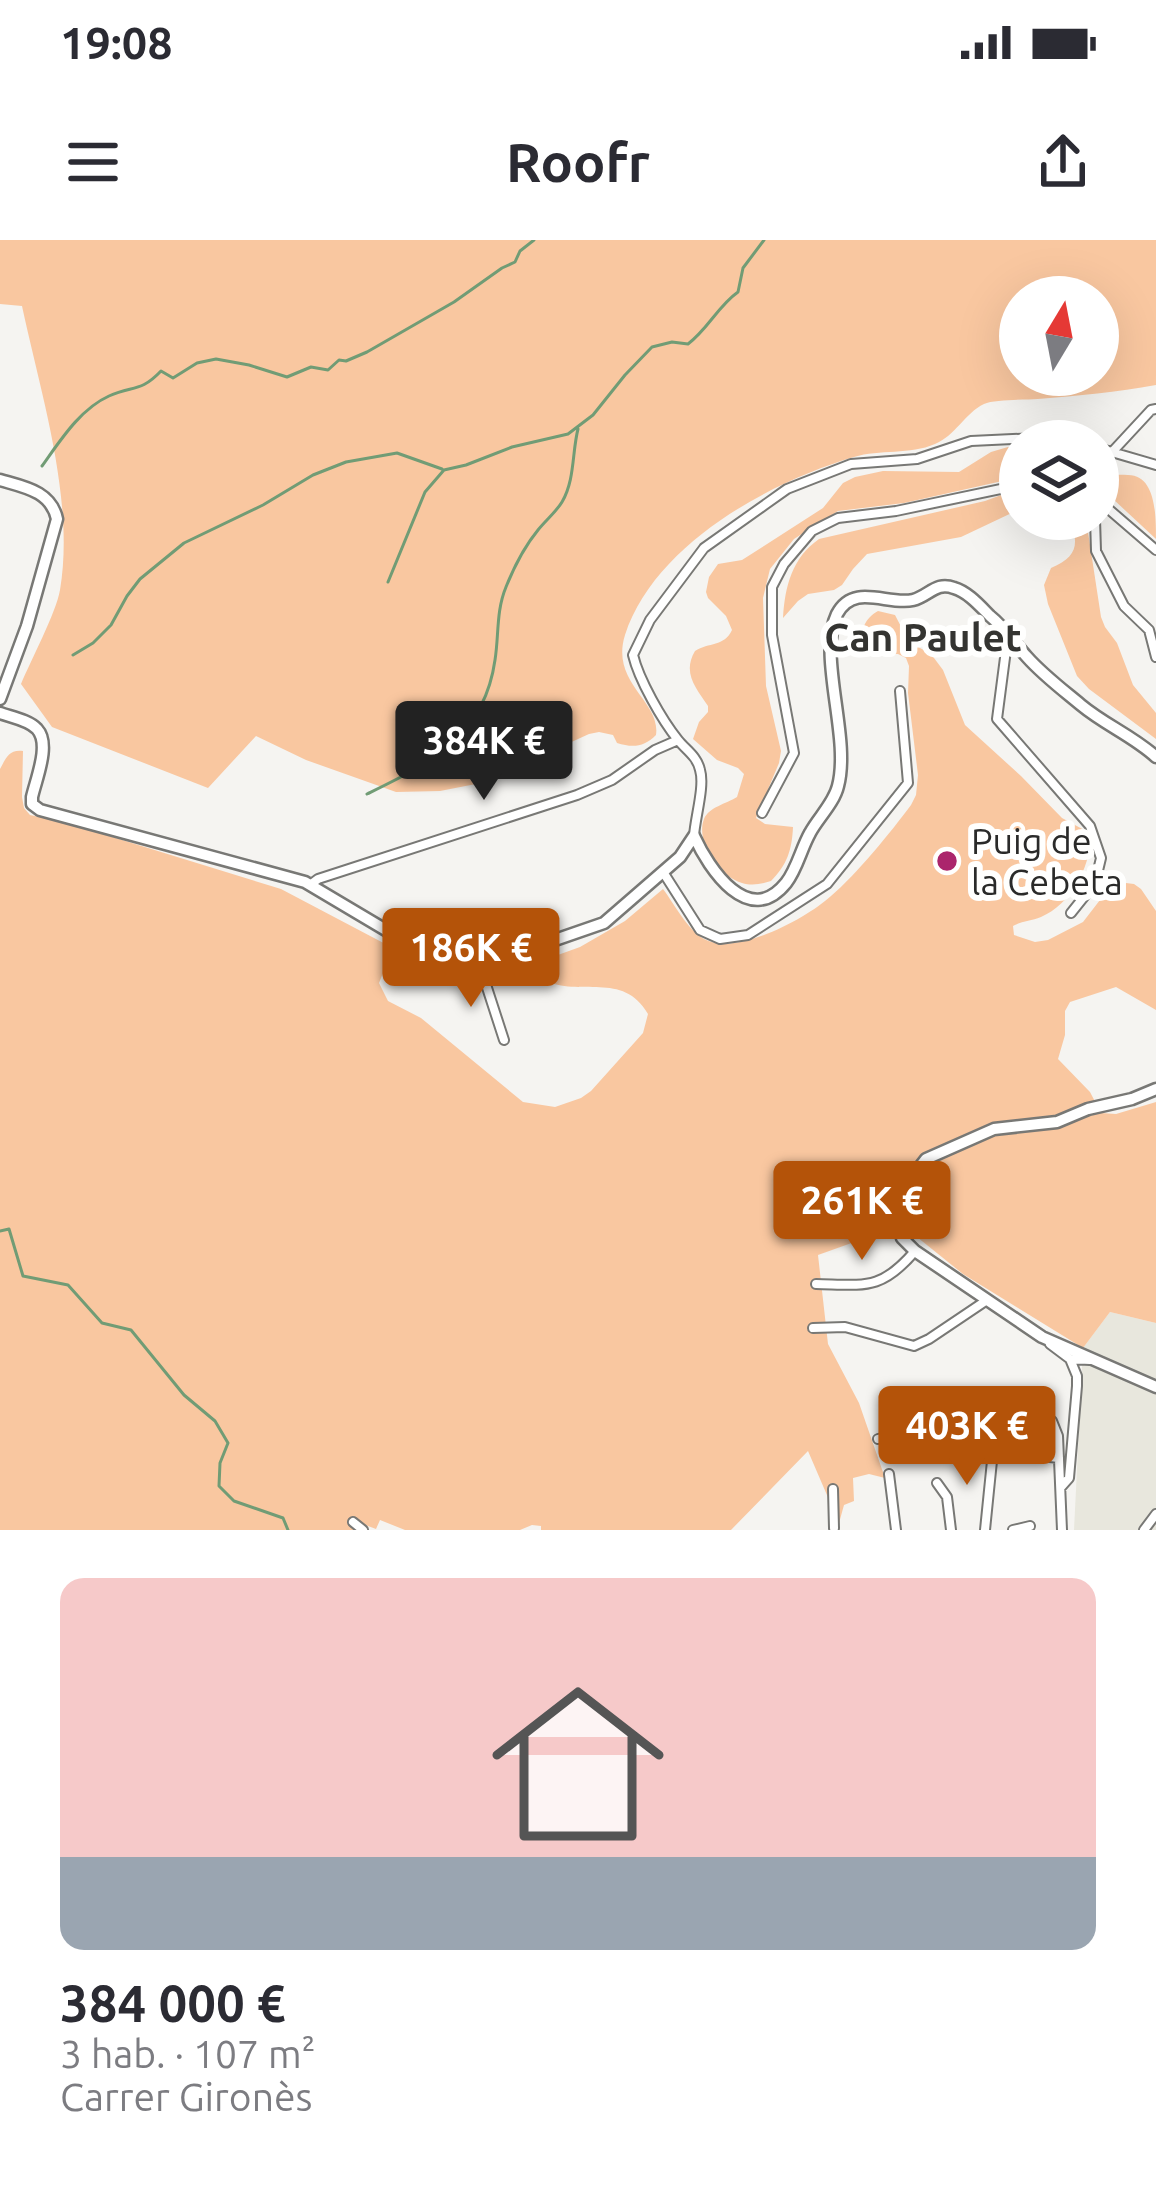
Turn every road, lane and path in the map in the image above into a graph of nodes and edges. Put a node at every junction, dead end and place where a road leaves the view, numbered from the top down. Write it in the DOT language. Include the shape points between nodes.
graph roads {
  1 [pos="1156,409"];
  2 [pos="999,438"];
  3 [pos="1119,446"];
  4 [pos="1119,454"];
  5 [pos="1156,465"];
  6 [pos="0,480"];
  7 [pos="999,489"];
  8 [pos="1119,518"];
  9 [pos="1095,540"];
  10 [pos="1156,550"];
  11 [pos="1012,637"];
  12 [pos="1156,657"];
  13 [pos="901,691"];
  14 [pos="0,699"];
  15 [pos="0,713"];
  16 [pos="678,740"];
  17 [pos="1156,757"];
  18 [pos="762,813"];
  19 [pos="694,836"];
  20 [pos="705,856"];
  21 [pos="680,857"];
  22 [pos="663,872"];
  23 [pos="310,885"];
  24 [pos="1071,913"];
  25 [pos="480,966"];
  26 [pos="504,1040"];
  27 [pos="1156,1089"];
  28 [pos="915,1251"];
  29 [pos="816,1284"];
  30 [pos="987,1300"];
  31 [pos="813,1328"];
  32 [pos="1042,1337"];
  33 [pos="1070,1359"];
  34 [pos="1091,1360"];
  35 [pos="1156,1387"];
  36 [pos="878,1439"];
  37 [pos="1059,1458"];
  38 [pos="890,1474"];
  39 [pos="938,1484"];
  40 [pos="1061,1487"];
  41 [pos="833,1489"];
  42 [pos="1156,1514"];
  43 [pos="353,1522"];
  44 [pos="1030,1526"];
  45 [pos="835,1529"];
  46 [pos="363,1530"];
  47 [pos="896,1530"];
  48 [pos="951,1530"];
  49 [pos="985,1530"];
  50 [pos="1013,1530"];
  51 [pos="1062,1530"];
  52 [pos="1144,1530"];
  1 -- 3 [label="street"];
  2 -- 16 [label="street" via="917,460 851,464 787,489 704,548 633,655"];
  4 -- 5 [label="street"];
  6 -- 14 [label="street" via="46,498 57,524"];
  7 -- 18 [label="street" via="838,518 812,530 784,564 772,587 772,635 794,753"];
  8 -- 10 [label="street"];
  9 -- 12 [label="street"];
  11 -- 17 [label="street" via="1088,711"];
  11 -- 20 [label="street" via="947,586 909,601 866,596 845,604 832,653 838,784 791,875 767,896 744,897 729,890"];
  11 -- 24 [label="street" via="997,719 1090,826 1101,857 1095,883"];
  13 -- 22 [label="street" via="908,783 827,884 748,935 720,939 700,930"];
  15 -- 23 [label="street" via="41,736 32,797 44,812"];
  16 -- 19 [label="street" via="700,766"];
  16 -- 23 [label="street" via="577,795"];
  19 -- 20 [label="street"];
  19 -- 21 [label="street"];
  20 -- 21 [label="street"];
  21 -- 22 [label="street"];
  22 -- 25 [label="street" via="604,923"];
  23 -- 25 [label="street" via="445,964"];
  25 -- 26 [label="street"];
  27 -- 28 [label="street" via="1057,1122 994,1129 923,1162 900,1223"];
  28 -- 29 [label="street" via="878,1282"];
  28 -- 30 [label="street"];
  30 -- 31 [label="street" via="914,1346 845,1327"];
  30 -- 32 [label="street"];
  32 -- 33 [label="street"];
  32 -- 34 [label="street"];
  33 -- 34 [label="street"];
  33 -- 40 [label="street" via="1077,1386 1069,1478"];
  34 -- 35 [label="street"];
  36 -- 37 [label="street" via="993,1403 1049,1418"];
  37 -- 40 [label="street"];
  37 -- 49 [label="street" via="992,1451"];
  38 -- 47 [label="street"];
  39 -- 48 [label="street"];
  40 -- 51 [label="street"];
  41 -- 45 [label="street"];
  42 -- 52 [label="street"];
  43 -- 46 [label="street"];
  44 -- 50 [label="street"];
}
